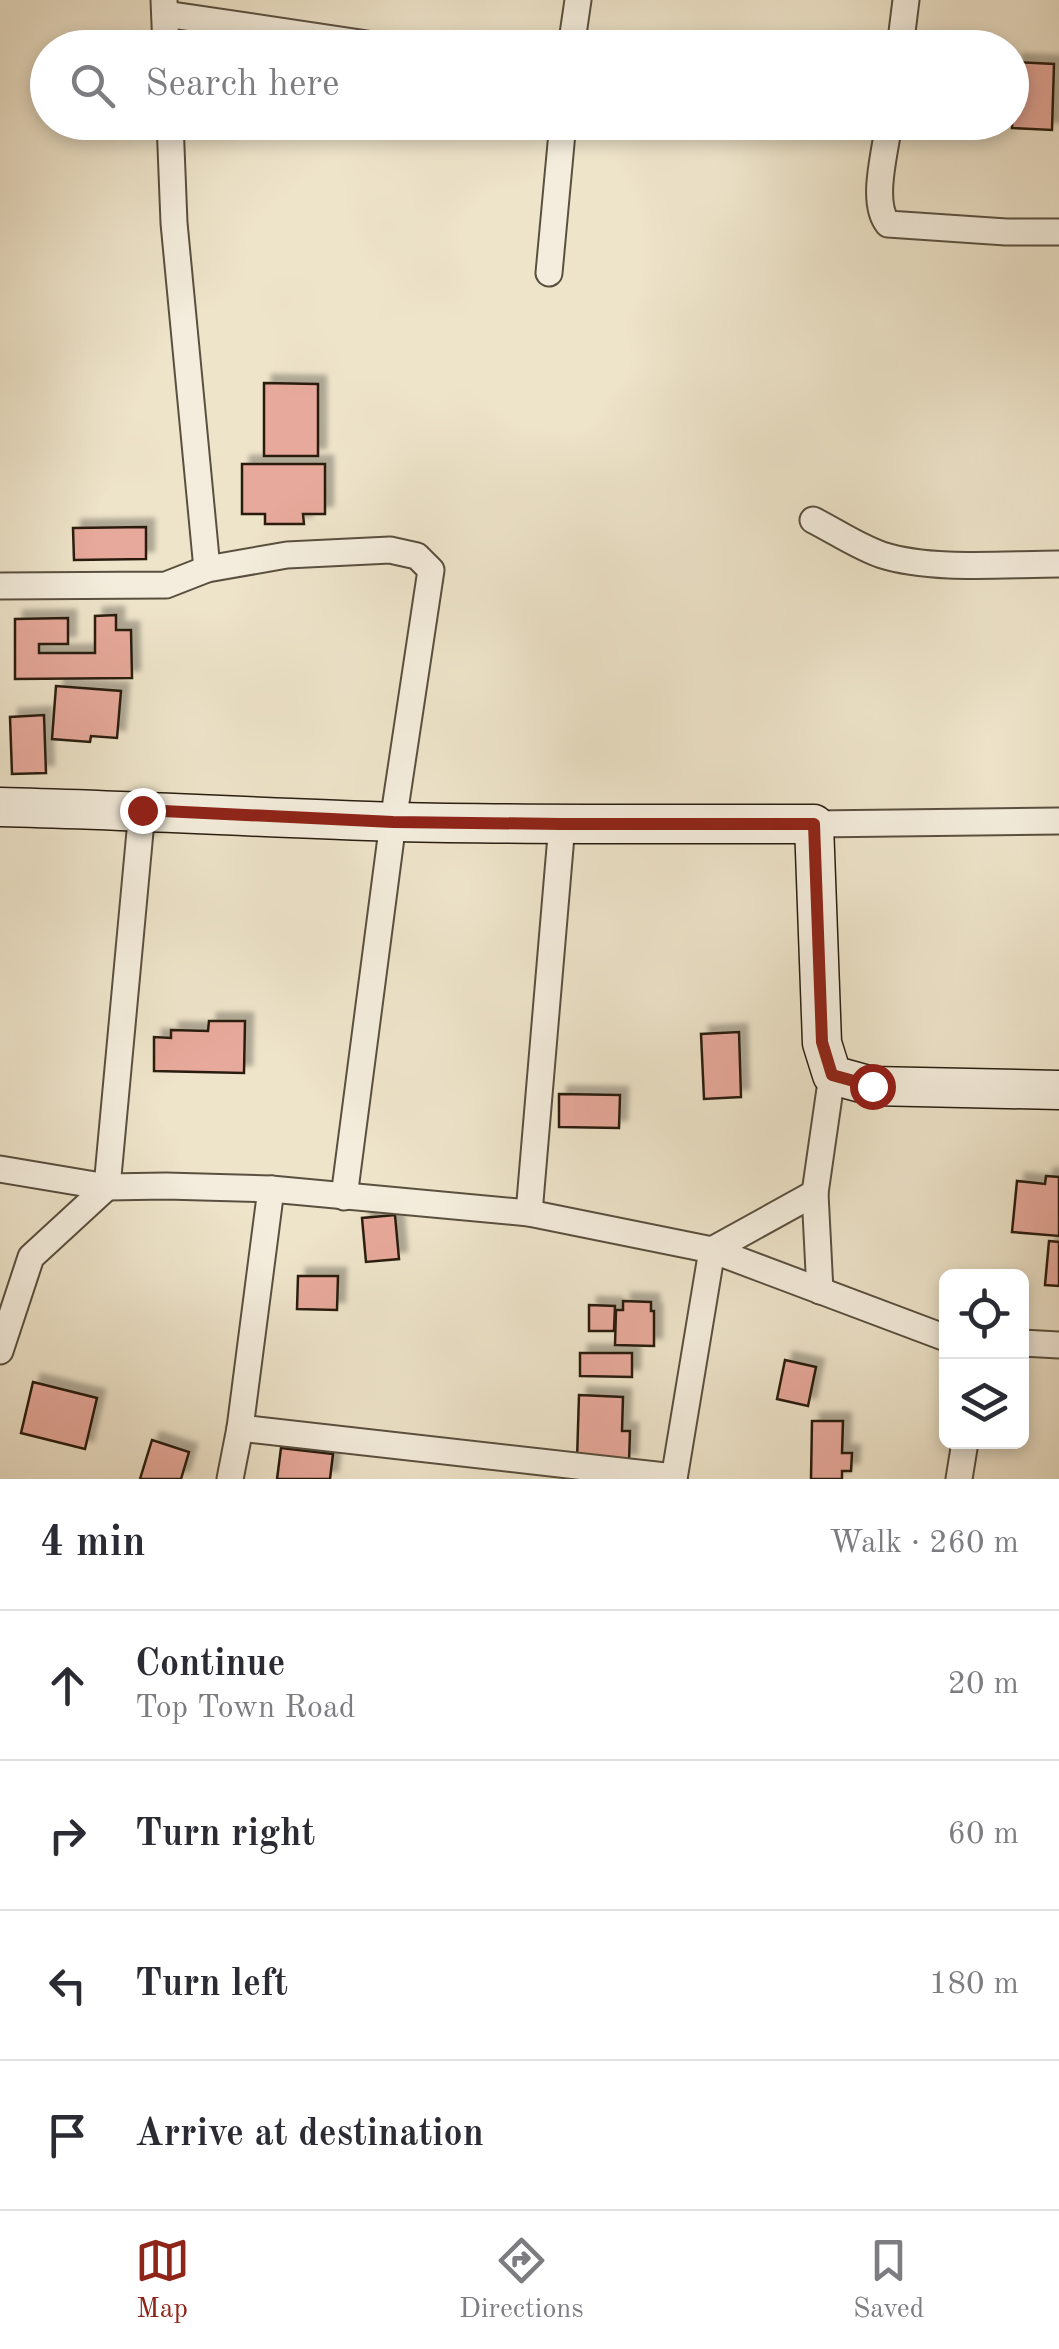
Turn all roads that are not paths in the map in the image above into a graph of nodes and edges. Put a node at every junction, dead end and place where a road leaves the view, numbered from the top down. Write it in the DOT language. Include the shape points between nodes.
graph roads {
  1 [pos="578,0"];
  2 [pos="906,0"];
  3 [pos="164,7"];
  4 [pos="293,30"];
  5 [pos="574,30"];
  6 [pos="902,30"];
  7 [pos="171,140"];
  8 [pos="561,140"];
  9 [pos="887,140"];
  10 [pos="1059,232"];
  11 [pos="548,274"];
  12 [pos="813,520"];
  13 [pos="1059,564"];
  14 [pos="207,568"];
  15 [pos="0,586"];
  16 [pos="0,807"];
  17 [pos="142,810"];
  18 [pos="1059,821"];
  19 [pos="393,822"];
  20 [pos="562,824"];
  21 [pos="814,824"];
  22 [pos="832,1075"];
  23 [pos="1059,1090"];
  24 [pos="0,1169"];
  25 [pos="107,1188"];
  26 [pos="270,1189"];
  27 [pos="815,1193"];
  28 [pos="344,1197"];
  29 [pos="529,1213"];
  30 [pos="712,1250"];
  31 [pos="820,1290"];
  32 [pos="939,1335"];
  33 [pos="1029,1343"];
  34 [pos="1059,1345"];
  35 [pos="0,1352"];
  36 [pos="240,1428"];
  37 [pos="964,1449"];
  38 [pos="674,1478"];
  39 [pos="230,1479"];
  40 [pos="959,1479"];
  1 -- 5 [label="street"];
  2 -- 6 [label="street"];
  3 -- 4 [label="street"];
  7 -- 14 [label="street"];
  8 -- 11 [label="street"];
  9 -- 10 [label="street" via="879,200 888,224"];
  12 -- 13 [label="street" via="881,554 916,561"];
  14 -- 15 [label="street" via="166,585"];
  14 -- 19 [label="street" via="287,555 390,550 418,556 431,570"];
  16 -- 17 [label="street"];
  17 -- 19 [label="street"];
  17 -- 25 [label="street"];
  18 -- 21 [label="street"];
  19 -- 20 [label="street"];
  19 -- 28 [label="street"];
  20 -- 21 [label="street"];
  20 -- 29 [label="street"];
  21 -- 22 [label="street" via="822,1042"];
  22 -- 23 [label="street" via="872,1086"];
  22 -- 27 [label="street"];
  24 -- 25 [label="street"];
  25 -- 26 [label="street"];
  25 -- 35 [label="street" via="31,1256"];
  26 -- 28 [label="street"];
  26 -- 36 [label="street"];
  27 -- 30 [label="street"];
  27 -- 31 [label="street"];
  28 -- 29 [label="street"];
  29 -- 30 [label="street"];
  30 -- 31 [label="street"];
  30 -- 38 [label="street"];
  31 -- 32 [label="street"];
  33 -- 34 [label="street"];
  36 -- 38 [label="street"];
  36 -- 39 [label="street"];
  37 -- 40 [label="street"];
}
